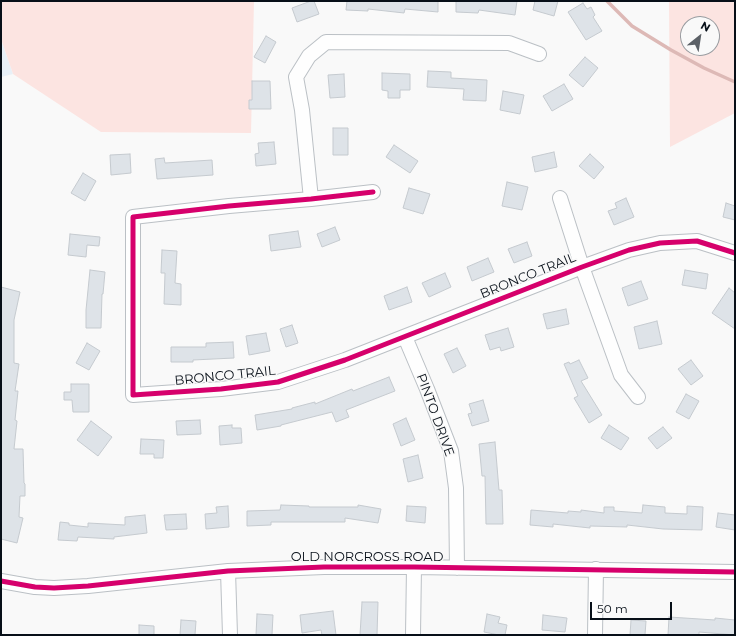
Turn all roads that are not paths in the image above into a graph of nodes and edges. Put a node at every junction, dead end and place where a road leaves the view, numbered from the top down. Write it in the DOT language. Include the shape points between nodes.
graph roads {
  1 [pos="539,54"];
  2 [pos="373,192"];
  3 [pos="560,198"];
  4 [pos="311,199"];
  5 [pos="735,253"];
  6 [pos="582,267"];
  7 [pos="405,337"];
  8 [pos="638,397"];
  9 [pos="414,567"];
  10 [pos="457,568"];
  11 [pos="596,569"];
  12 [pos="228,571"];
  13 [pos="735,572"];
  14 [pos="1,581"];
  15 [pos="230,635"];
  16 [pos="412,635"];
  17 [pos="595,635"];
  1 -- 4 [label="street" via="509,43 326,42 308,56 296,77"];
  2 -- 4 [label="street, BRONCO TRAIL"];
  3 -- 6 [label="street"];
  4 -- 7 [label="street, BRONCO TRAIL" via="133,217 133,395 278,382"];
  5 -- 6 [label="street, BRONCO TRAIL" via="697,241 660,243 629,250"];
  6 -- 7 [label="street, BRONCO TRAIL"];
  6 -- 8 [label="street" via="621,375"];
  7 -- 10 [label="street, PINTO DRIVE" via="451,451 456,488"];
  9 -- 10 [label="street, OLD NORCROSS ROAD"];
  9 -- 12 [label="street, OLD NORCROSS ROAD"];
  9 -- 16 [label="street"];
  10 -- 11 [label="street, OLD NORCROSS ROAD"];
  11 -- 13 [label="street, OLD NORCROSS ROAD"];
  11 -- 17 [label="street"];
  12 -- 14 [label="street, OLD NORCROSS ROAD" via="54,588"];
  12 -- 15 [label="street"];
}
